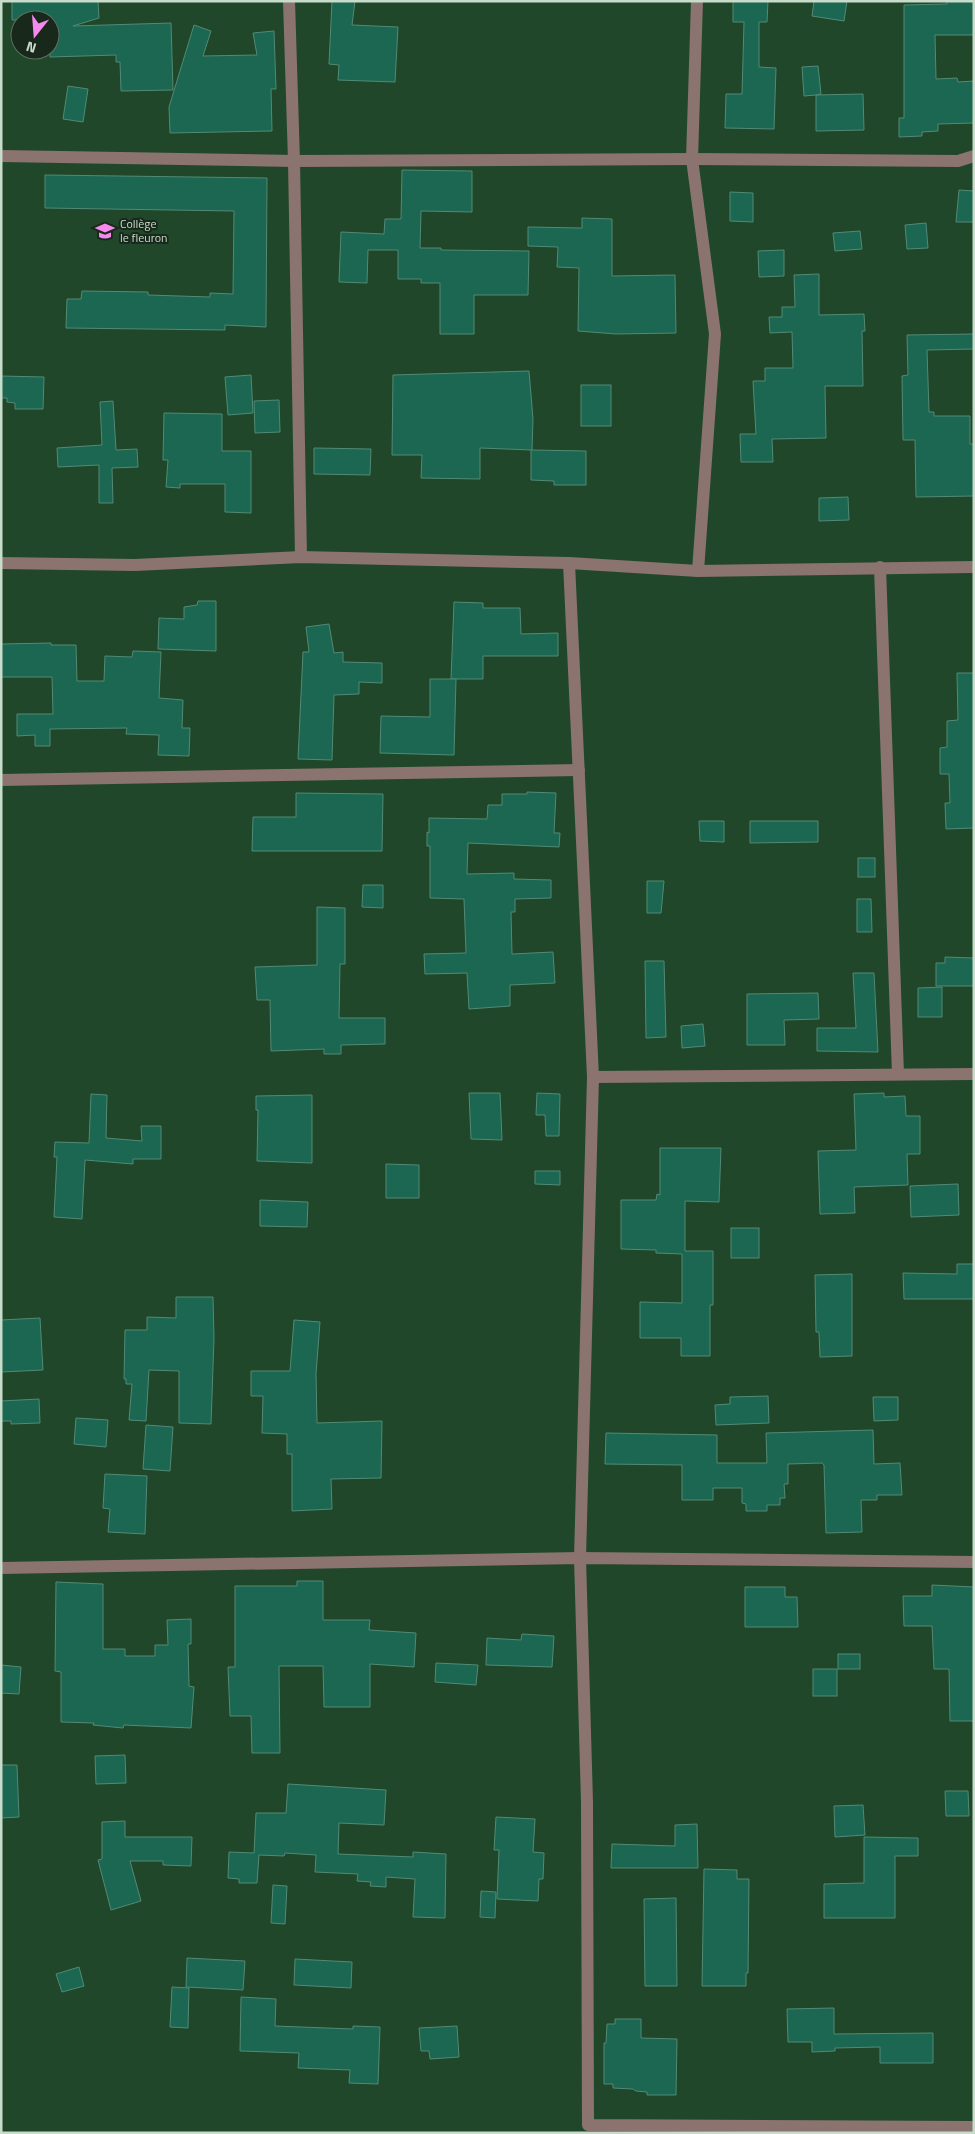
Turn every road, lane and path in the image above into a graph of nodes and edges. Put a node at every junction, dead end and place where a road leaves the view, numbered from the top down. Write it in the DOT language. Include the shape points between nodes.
graph roads {
  1 [pos="289,1"];
  2 [pos="697,1"];
  3 [pos="1,156"];
  4 [pos="974,156"];
  5 [pos="692,159"];
  6 [pos="294,160"];
  7 [pos="301,557"];
  8 [pos="1,563"];
  9 [pos="569,563"];
  10 [pos="880,567"];
  11 [pos="974,568"];
  12 [pos="698,571"];
  13 [pos="579,770"];
  14 [pos="1,780"];
  15 [pos="898,1074"];
  16 [pos="974,1074"];
  17 [pos="594,1077"];
  18 [pos="580,1558"];
  19 [pos="974,1562"];
  20 [pos="1,1568"];
  21 [pos="974,2127"];
  1 -- 6 [label="street"];
  2 -- 5 [label="street"];
  3 -- 6 [label="street"];
  4 -- 5 [label="street" via="958,161"];
  5 -- 6 [label="street"];
  5 -- 12 [label="street" via="716,334"];
  6 -- 7 [label="street"];
  7 -- 8 [label="street" via="135,565"];
  7 -- 9 [label="street"];
  9 -- 12 [label="street"];
  9 -- 13 [label="street"];
  10 -- 11 [label="street"];
  10 -- 12 [label="street"];
  10 -- 15 [label="street"];
  13 -- 14 [label="street"];
  13 -- 17 [label="street"];
  15 -- 16 [label="street"];
  15 -- 17 [label="street"];
  17 -- 18 [label="street"];
  18 -- 19 [label="street"];
  18 -- 20 [label="street"];
  18 -- 21 [label="street" via="587,1802 588,2125"];
}
